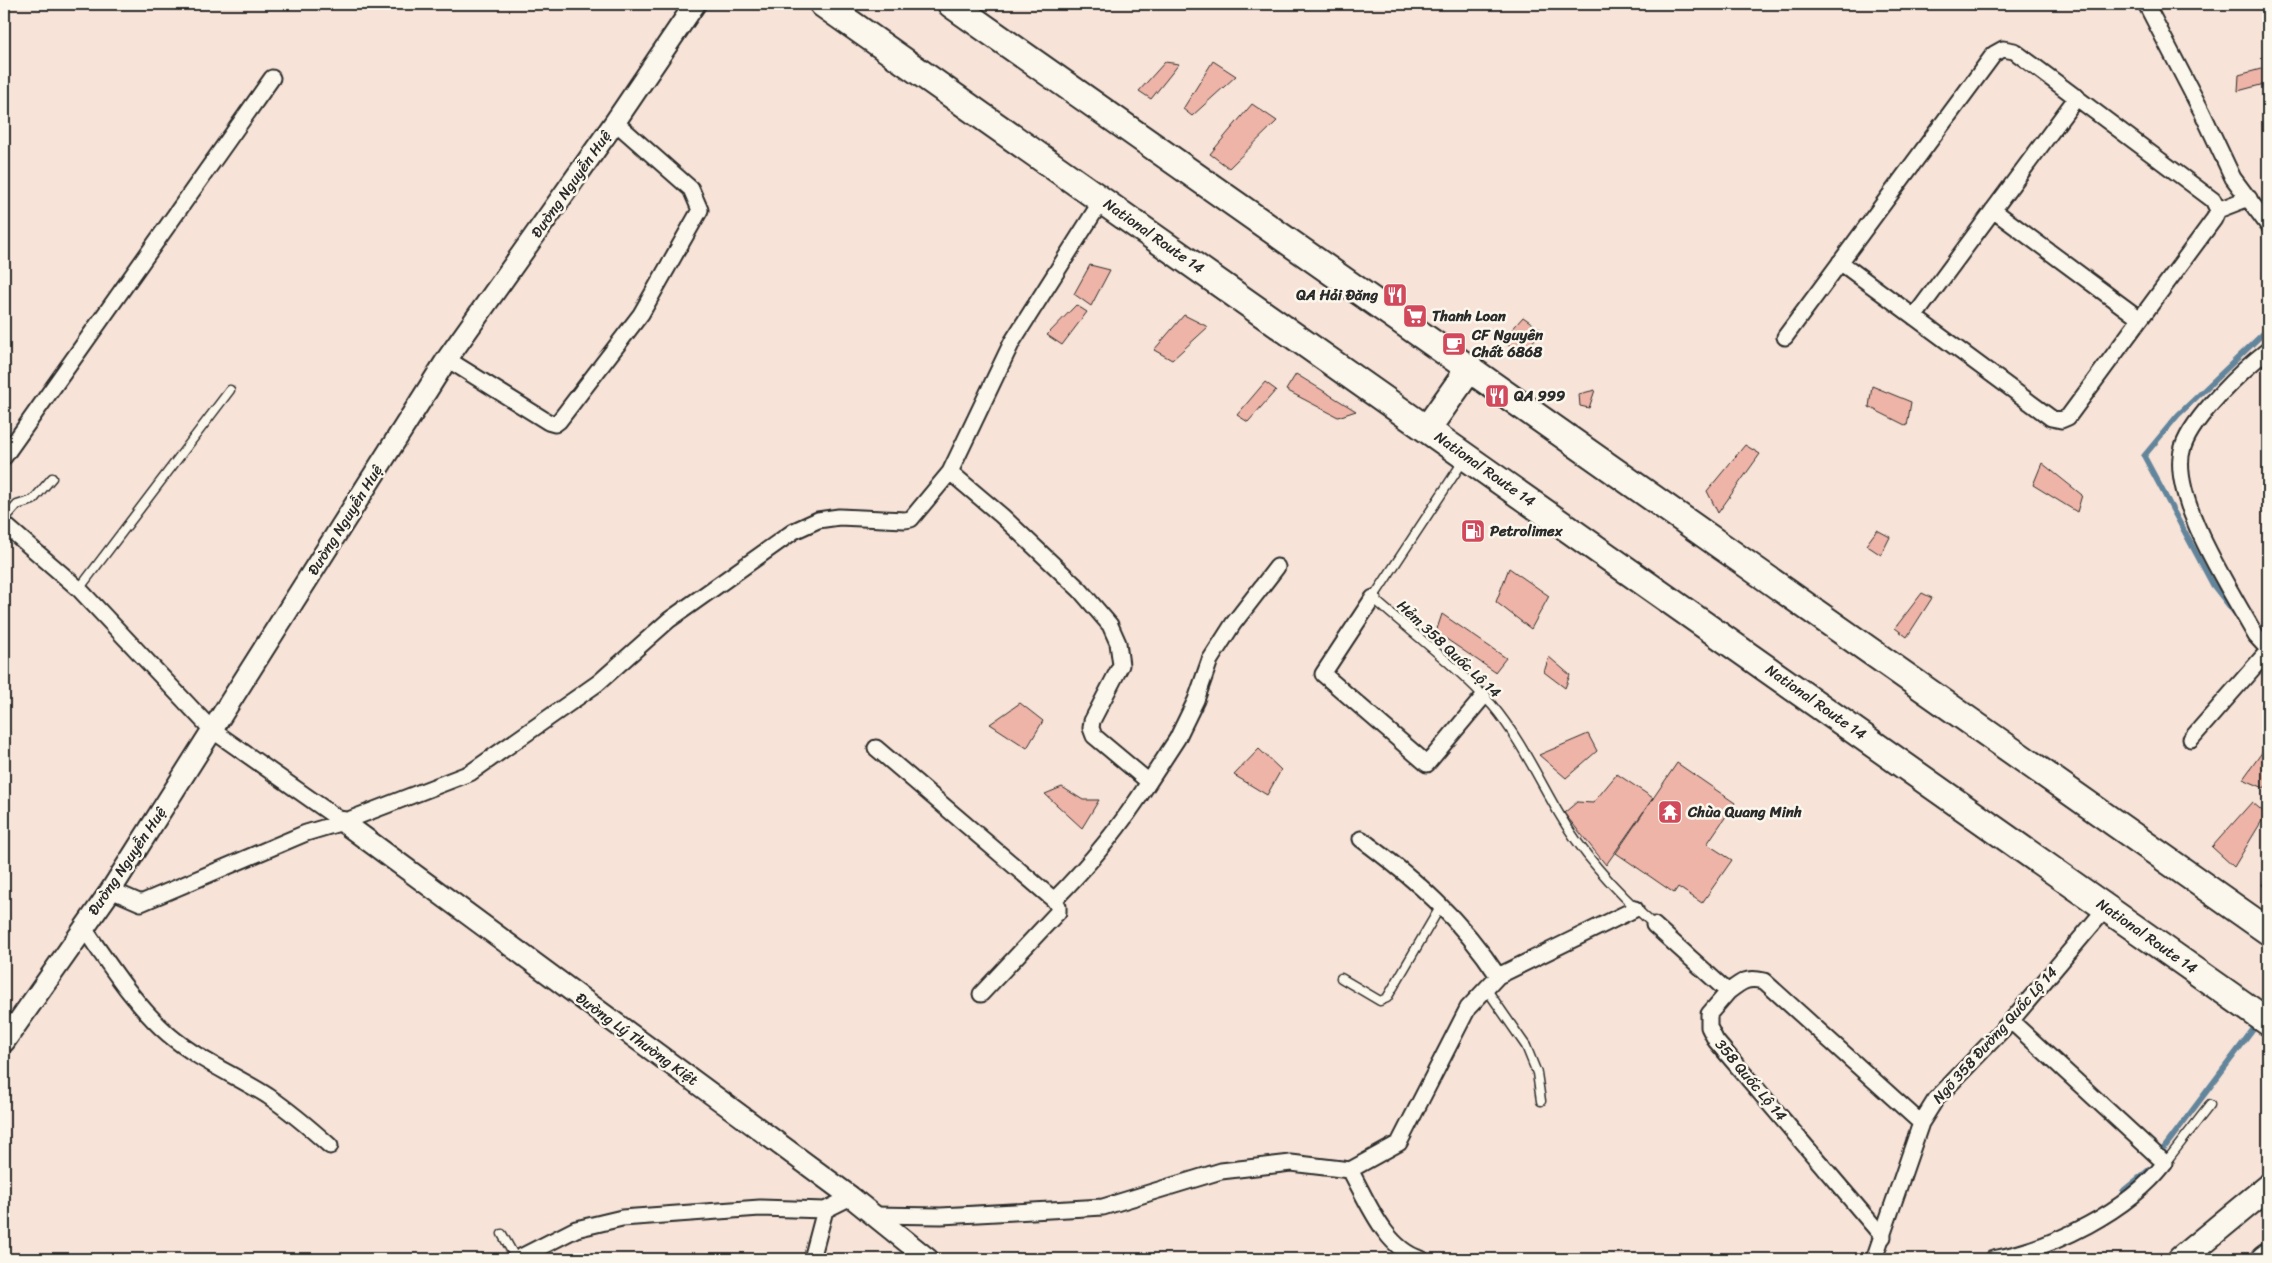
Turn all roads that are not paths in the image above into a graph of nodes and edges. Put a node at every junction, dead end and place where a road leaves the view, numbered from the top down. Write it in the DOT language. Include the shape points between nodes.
graph roads {
  1 [pos="695,4"];
  2 [pos="823,4"];
  3 [pos="951,4"];
  4 [pos="2146,4"];
  5 [pos="272,78"];
  6 [pos="2077,97"];
  7 [pos="615,122"];
  8 [pos="2249,198"];
  9 [pos="1102,200"];
  10 [pos="1993,210"];
  11 [pos="2218,210"];
  12 [pos="2268,225"];
  13 [pos="1840,262"];
  14 [pos="1914,317"];
  15 [pos="2140,319"];
  16 [pos="1785,337"];
  17 [pos="2268,350"];
  18 [pos="447,359"];
  19 [pos="1470,368"];
  20 [pos="230,390"];
  21 [pos="1427,428"];
  22 [pos="1466,456"];
  23 [pos="4,457"];
  24 [pos="950,472"];
  25 [pos="52,478"];
  26 [pos="4,522"];
  27 [pos="1277,567"];
  28 [pos="79,589"];
  29 [pos="1373,598"];
  30 [pos="2265,654"];
  31 [pos="1483,697"];
  32 [pos="212,730"];
  33 [pos="2191,739"];
  34 [pos="876,748"];
  35 [pos="1149,782"];
  36 [pos="343,822"];
  37 [pos="1361,839"];
  38 [pos="111,890"];
  39 [pos="1054,900"];
  40 [pos="1442,904"];
  41 [pos="2107,907"];
  42 [pos="1636,909"];
  43 [pos="1654,925"];
  44 [pos="83,927"];
  45 [pos="2268,931"];
  46 [pos="1498,976"];
  47 [pos="1341,978"];
  48 [pos="1485,987"];
  49 [pos="1728,992"];
  50 [pos="981,994"];
  51 [pos="2010,1021"];
  52 [pos="2268,1022"];
  53 [pos="4,1042"];
  54 [pos="1540,1101"];
  55 [pos="2210,1105"];
  56 [pos="1921,1123"];
  57 [pos="330,1146"];
  58 [pos="2165,1163"];
  59 [pos="1350,1170"];
  60 [pos="2268,1186"];
  61 [pos="851,1197"];
  62 [pos="825,1210"];
  63 [pos="872,1215"];
  64 [pos="502,1234"];
  65 [pos="1883,1237"];
  66 [pos="2268,1256"];
  67 [pos="516,1259"];
  68 [pos="812,1259"];
  69 [pos="928,1259"];
  70 [pos="1421,1259"];
  71 [pos="1874,1259"];
  72 [pos="1994,1259"];
  73 [pos="2181,1259"];
  74 [pos="2264,1259"];
  1 -- 7 [label="street, Đường Nguyễn Huệ"];
  2 -- 9 [label="highway, National Route 14"];
  3 -- 19 [label="highway"];
  4 -- 8 [label="street" via="2233,178"];
  5 -- 23 [label="street"];
  6 -- 10 [label="street"];
  6 -- 11 [label="street" via="2213,200"];
  6 -- 13 [label="street" via="2014,51 2003,49 1994,54"];
  7 -- 18 [label="street, Đường Nguyễn Huệ"];
  7 -- 18 [label="street" via="691,189 700,210 641,314 560,421 554,424"];
  8 -- 11 [label="street"];
  8 -- 12 [label="street"];
  9 -- 21 [label="highway, National Route 14"];
  9 -- 24 [label="street" via="1012,342"];
  10 -- 14 [label="street"];
  10 -- 15 [label="street"];
  11 -- 15 [label="street"];
  13 -- 14 [label="street"];
  13 -- 16 [label="street"];
  14 -- 15 [label="street" via="2051,418 2061,420 2068,417"];
  17 -- 30 [label="street" via="2194,424 2183,448 2181,465 2184,496"];
  18 -- 32 [label="street, Đường Nguyễn Huệ"];
  19 -- 21 [label="highway"];
  19 -- 45 [label="highway"];
  20 -- 28 [label="lane"];
  21 -- 22 [label="highway, National Route 14"];
  22 -- 29 [label="lane"];
  22 -- 41 [label="highway, National Route 14"];
  24 -- 35 [label="street" via="1066,576 1110,625 1118,644 1121,665 1091,728 1094,736"];
  24 -- 36 [label="street" via="911,519 839,517 818,520 794,531 669,620 598,683 470,773"];
  25 -- 26 [label="lane" via="33,500 17,505"];
  26 -- 28 [label="street"];
  27 -- 35 [label="street" via="1210,660 1177,739"];
  28 -- 32 [label="street"];
  29 -- 31 [label="lane, Hẻm 358 Quốc Lộ 14"];
  29 -- 31 [label="street" via="1323,674 1427,764"];
  30 -- 33 [label="street"];
  31 -- 42 [label="lane, Hẻm 358 Quốc Lộ 14" via="1511,732 1582,849"];
  32 -- 36 [label="street"];
  32 -- 38 [label="street, Đường Nguyễn Huệ"];
  34 -- 39 [label="street"];
  35 -- 39 [label="street" via="1114,834"];
  36 -- 38 [label="street" via="306,833 141,903"];
  36 -- 61 [label="street, Đường Lý Thường Kiệt"];
  37 -- 40 [label="street"];
  38 -- 44 [label="street, Đường Nguyễn Huệ"];
  39 -- 50 [label="street" via="1058,912"];
  40 -- 46 [label="street"];
  40 -- 47 [label="lane" via="1384,1000 1380,1001"];
  41 -- 51 [label="street, Ngõ 358 Đường Quốc Lộ 14"];
  41 -- 52 [label="highway, National Route 14"];
  42 -- 43 [label="lane"];
  42 -- 46 [label="street"];
  43 -- 49 [label="street"];
  44 -- 53 [label="street, Đường Nguyễn Huệ"];
  44 -- 57 [label="street" via="134,999 167,1033 189,1050 267,1096"];
  46 -- 48 [label="street"];
  48 -- 54 [label="lane" via="1526,1046 1537,1072"];
  48 -- 59 [label="street" via="1468,1008 1399,1143"];
  49 -- 56 [label="street" via="1740,982 1752,978 1764,981"];
  49 -- 65 [label="street, 358 Quốc Lộ 14" via="1709,1014 1709,1027 1716,1041"];
  51 -- 56 [label="street, Ngõ 358 Đường Quốc Lộ 14" via="1936,1099"];
  51 -- 58 [label="street"];
  55 -- 58 [label="lane"];
  56 -- 65 [label="street, Ngõ 358 Đường Quốc Lộ 14"];
  58 -- 72 [label="street" via="2151,1181 2111,1213 2050,1241"];
  59 -- 63 [label="street" via="1291,1163 1222,1171 1103,1207 941,1216"];
  59 -- 70 [label="street" via="1395,1244 1409,1256"];
  60 -- 73 [label="main road"];
  61 -- 62 [label="street"];
  61 -- 63 [label="street, Đường Lý Thường Kiệt"];
  62 -- 67 [label="street" via="760,1208 622,1218 576,1229"];
  62 -- 68 [label="street"];
  63 -- 69 [label="street, Đường Lý Thường Kiệt"];
  64 -- 67 [label="lane"];
  65 -- 71 [label="street, Ngõ 358 Đường Quốc Lộ 14"];
  66 -- 74 [label="main road"];
}
